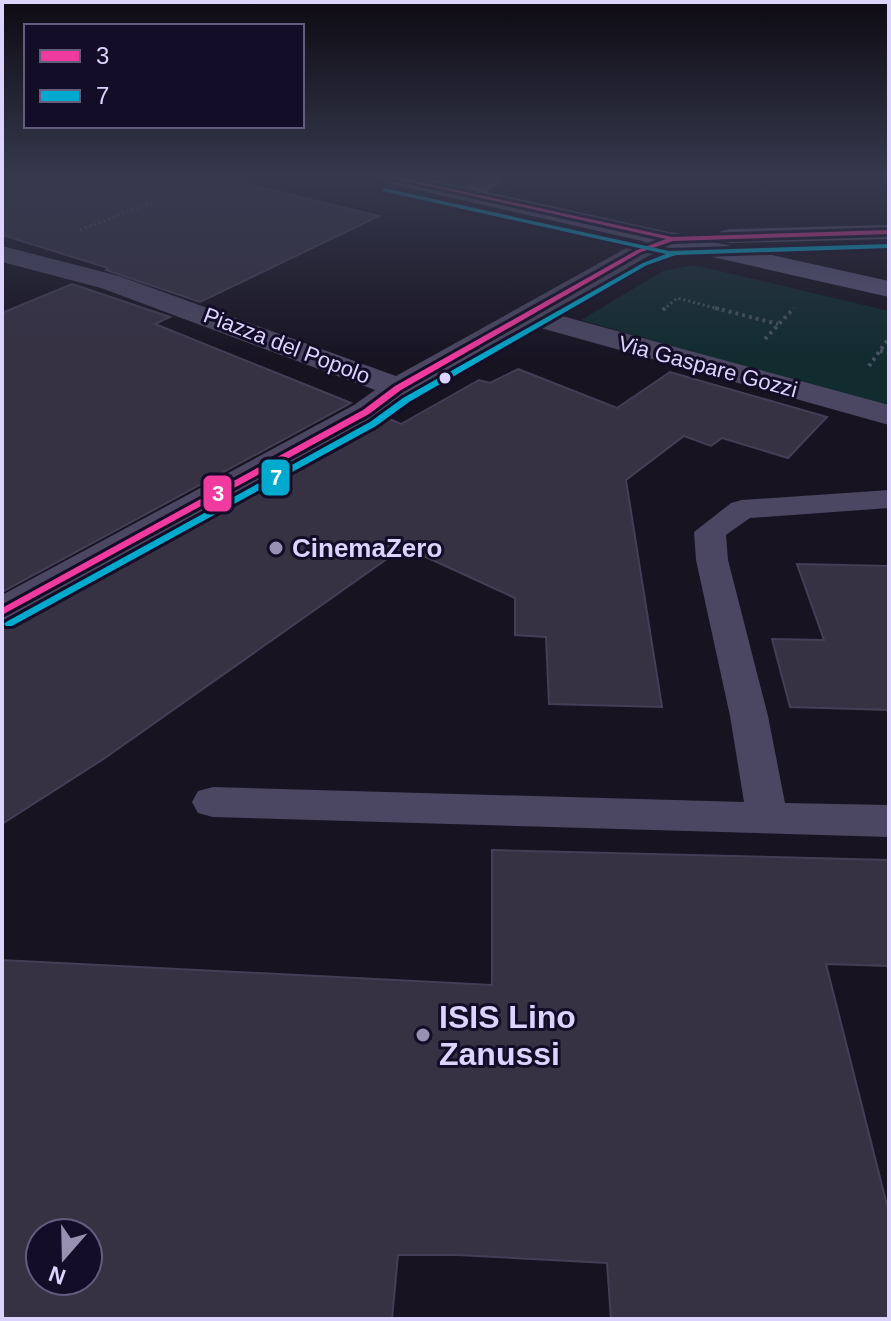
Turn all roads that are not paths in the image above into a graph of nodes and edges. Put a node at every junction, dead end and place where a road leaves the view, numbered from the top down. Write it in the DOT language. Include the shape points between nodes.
graph roads {
  1 [pos="666,238"];
  2 [pos="714,238"];
  3 [pos="672,239"];
  4 [pos="5,264"];
  5 [pos="889,289"];
  6 [pos="527,315"];
  7 [pos="398,388"];
  8 [pos="889,415"];
  9 [pos="889,499"];
  10 [pos="2,612"];
  11 [pos="213,802"];
  12 [pos="767,818"];
  13 [pos="889,821"];
  1 -- 3 [label="main road"];
  2 -- 3 [label="main road"];
  3 -- 5 [label="main road"];
  3 -- 6 [label="street, Piazza del Popolo" via="639,251"];
  4 -- 7 [label="street, Piazza del Popolo" via="23,273 61,269 191,309"];
  6 -- 7 [label="street, Piazza del Popolo"];
  6 -- 8 [label="street, Via Gaspare Gozzi"];
  7 -- 10 [label="street" via="366,412"];
  9 -- 12 [label="lane" via="742,509 710,532"];
  11 -- 12 [label="lane"];
  12 -- 13 [label="lane"];
}
